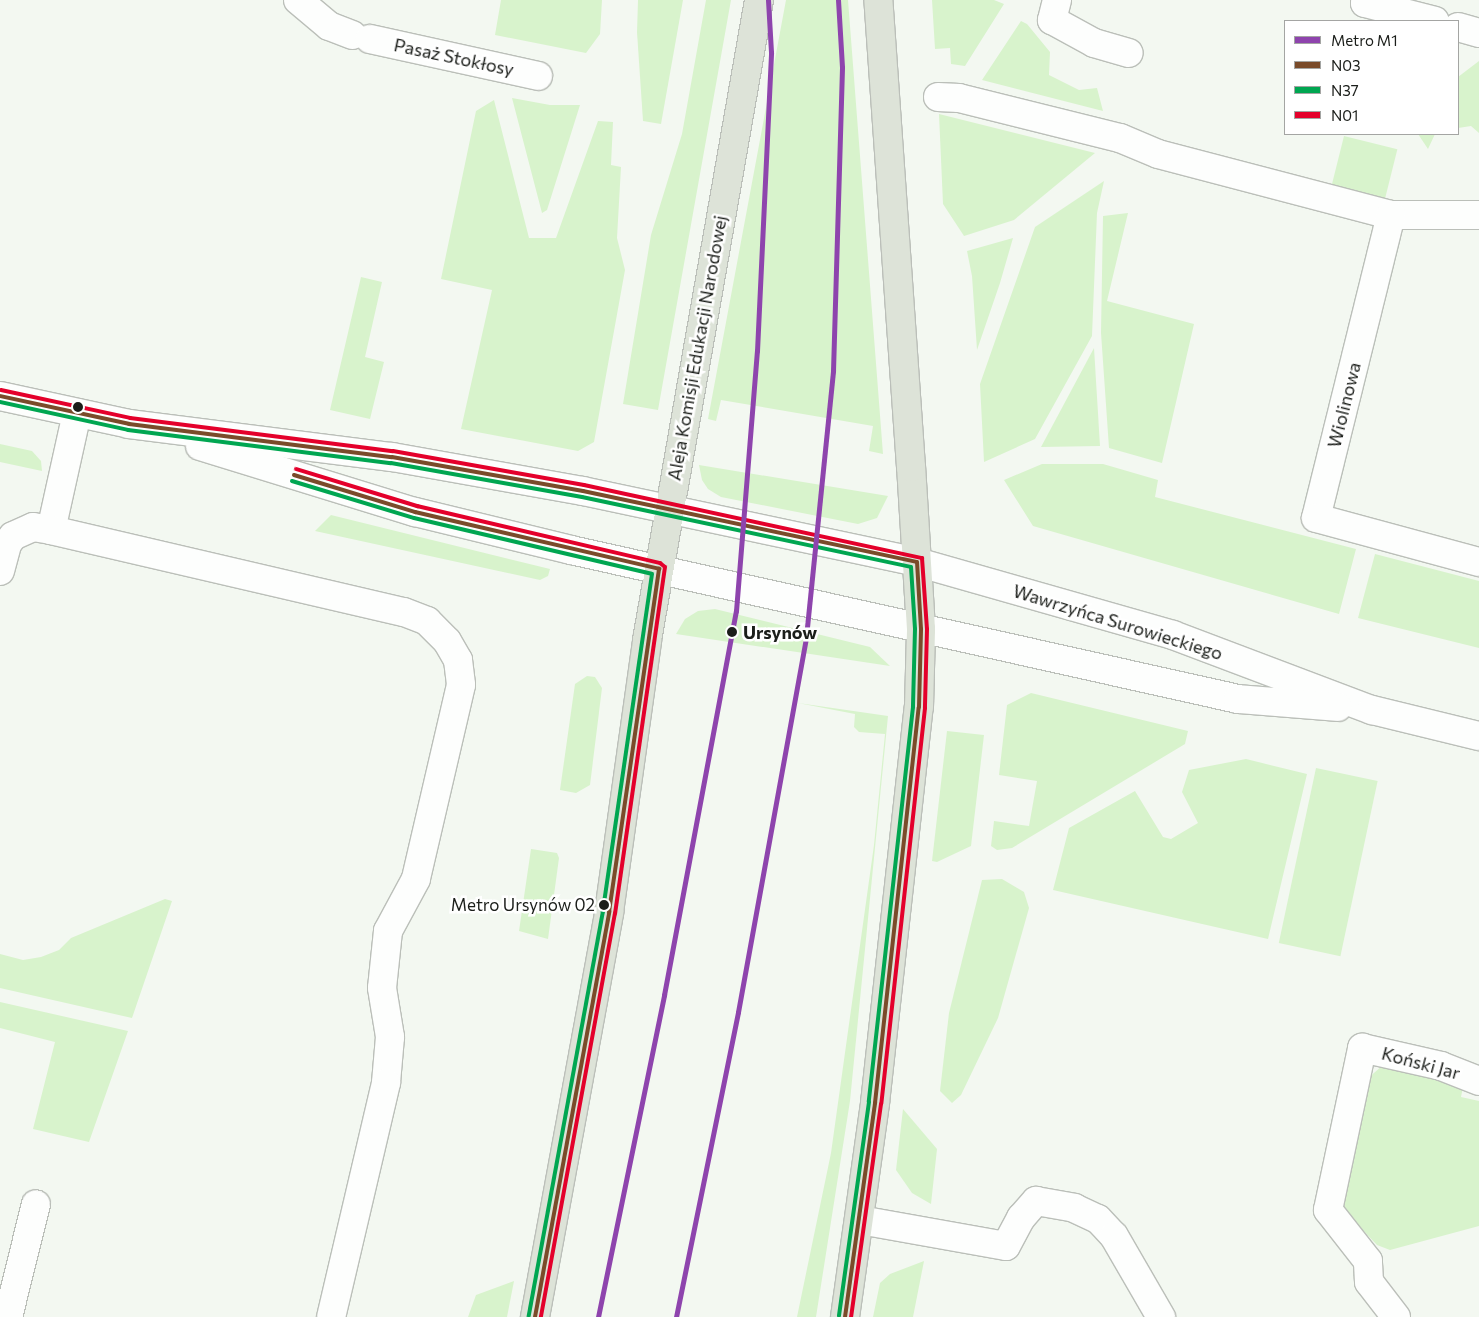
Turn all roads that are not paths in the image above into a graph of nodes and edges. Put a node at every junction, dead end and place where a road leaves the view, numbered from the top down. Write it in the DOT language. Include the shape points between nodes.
graph roads {
  1 [pos="298,0"];
  2 [pos="759,0"];
  3 [pos="878,0"];
  4 [pos="1058,0"];
  5 [pos="1366,2"];
  6 [pos="1432,20"];
  7 [pos="1459,27"];
  8 [pos="1479,33"];
  9 [pos="1130,53"];
  10 [pos="538,76"];
  11 [pos="938,97"];
  12 [pos="1391,214"];
  13 [pos="1479,215"];
  14 [pos="0,396"];
  15 [pos="77,413"];
  16 [pos="128,424"];
  17 [pos="669,509"];
  18 [pos="51,530"];
  19 [pos="917,562"];
  20 [pos="1479,562"];
  21 [pos="659,569"];
  22 [pos="0,571"];
  23 [pos="921,629"];
  24 [pos="1372,710"];
  25 [pos="1479,736"];
  26 [pos="1479,1081"];
  27 [pos="36,1204"];
  28 [pos="860,1220"];
  29 [pos="8,1317"];
  30 [pos="331,1317"];
  31 [pos="535,1317"];
  32 [pos="844,1317"];
  33 [pos="1161,1317"];
  34 [pos="1396,1317"];
  1 -- 10 [label="street, Pasaż Stokłosy" via="329,26 361,37"];
  2 -- 17 [label="main road, Aleja Komisji Edukacji Narodowej"];
  3 -- 19 [label="main road"];
  4 -- 9 [label="street" via="1052,20 1094,42"];
  5 -- 6 [label="street"];
  7 -- 8 [label="street"];
  11 -- 12 [label="street" via="960,98 1120,138 1158,154"];
  12 -- 13 [label="street"];
  12 -- 20 [label="street, Wiolinowa" via="1316,518"];
  14 -- 15 [label="street"];
  15 -- 16 [label="street"];
  15 -- 18 [label="street"];
  16 -- 17 [label="street, Wawrzyńca Surowieckiego" via="392,457"];
  16 -- 21 [label="street, Wawrzyńca Surowieckiego" via="415,512"];
  17 -- 19 [label="street, Wawrzyńca Surowieckiego"];
  17 -- 21 [label="main road, Aleja Komisji Edukacji Narodowej"];
  18 -- 22 [label="street" via="33,527 13,536 6,544"];
  18 -- 30 [label="street" via="404,612 427,622 447,641 458,660 461,685 416,879 388,931 382,988 390,1037 384,1100"];
  19 -- 23 [label="main road"];
  19 -- 24 [label="street, Wawrzyńca Surowieckiego" via="1173,635"];
  21 -- 23 [label="street, Wawrzyńca Surowieckiego"];
  21 -- 31 [label="main road, Aleja Komisji Edukacji Narodowej" via="609,912"];
  23 -- 24 [label="street, Wawrzyńca Surowieckiego" via="1238,699"];
  23 -- 28 [label="main road" via="918,715"];
  24 -- 25 [label="street, Wawrzyńca Surowieckiego"];
  26 -- 34 [label="street, Koński Jar" via="1441,1066 1362,1048 1328,1210 1368,1261 1369,1282"];
  27 -- 29 [label="street"];
  28 -- 32 [label="main road"];
  28 -- 33 [label="street" via="1006,1246 1021,1218 1036,1201 1074,1208 1098,1219 1114,1236"];
}
